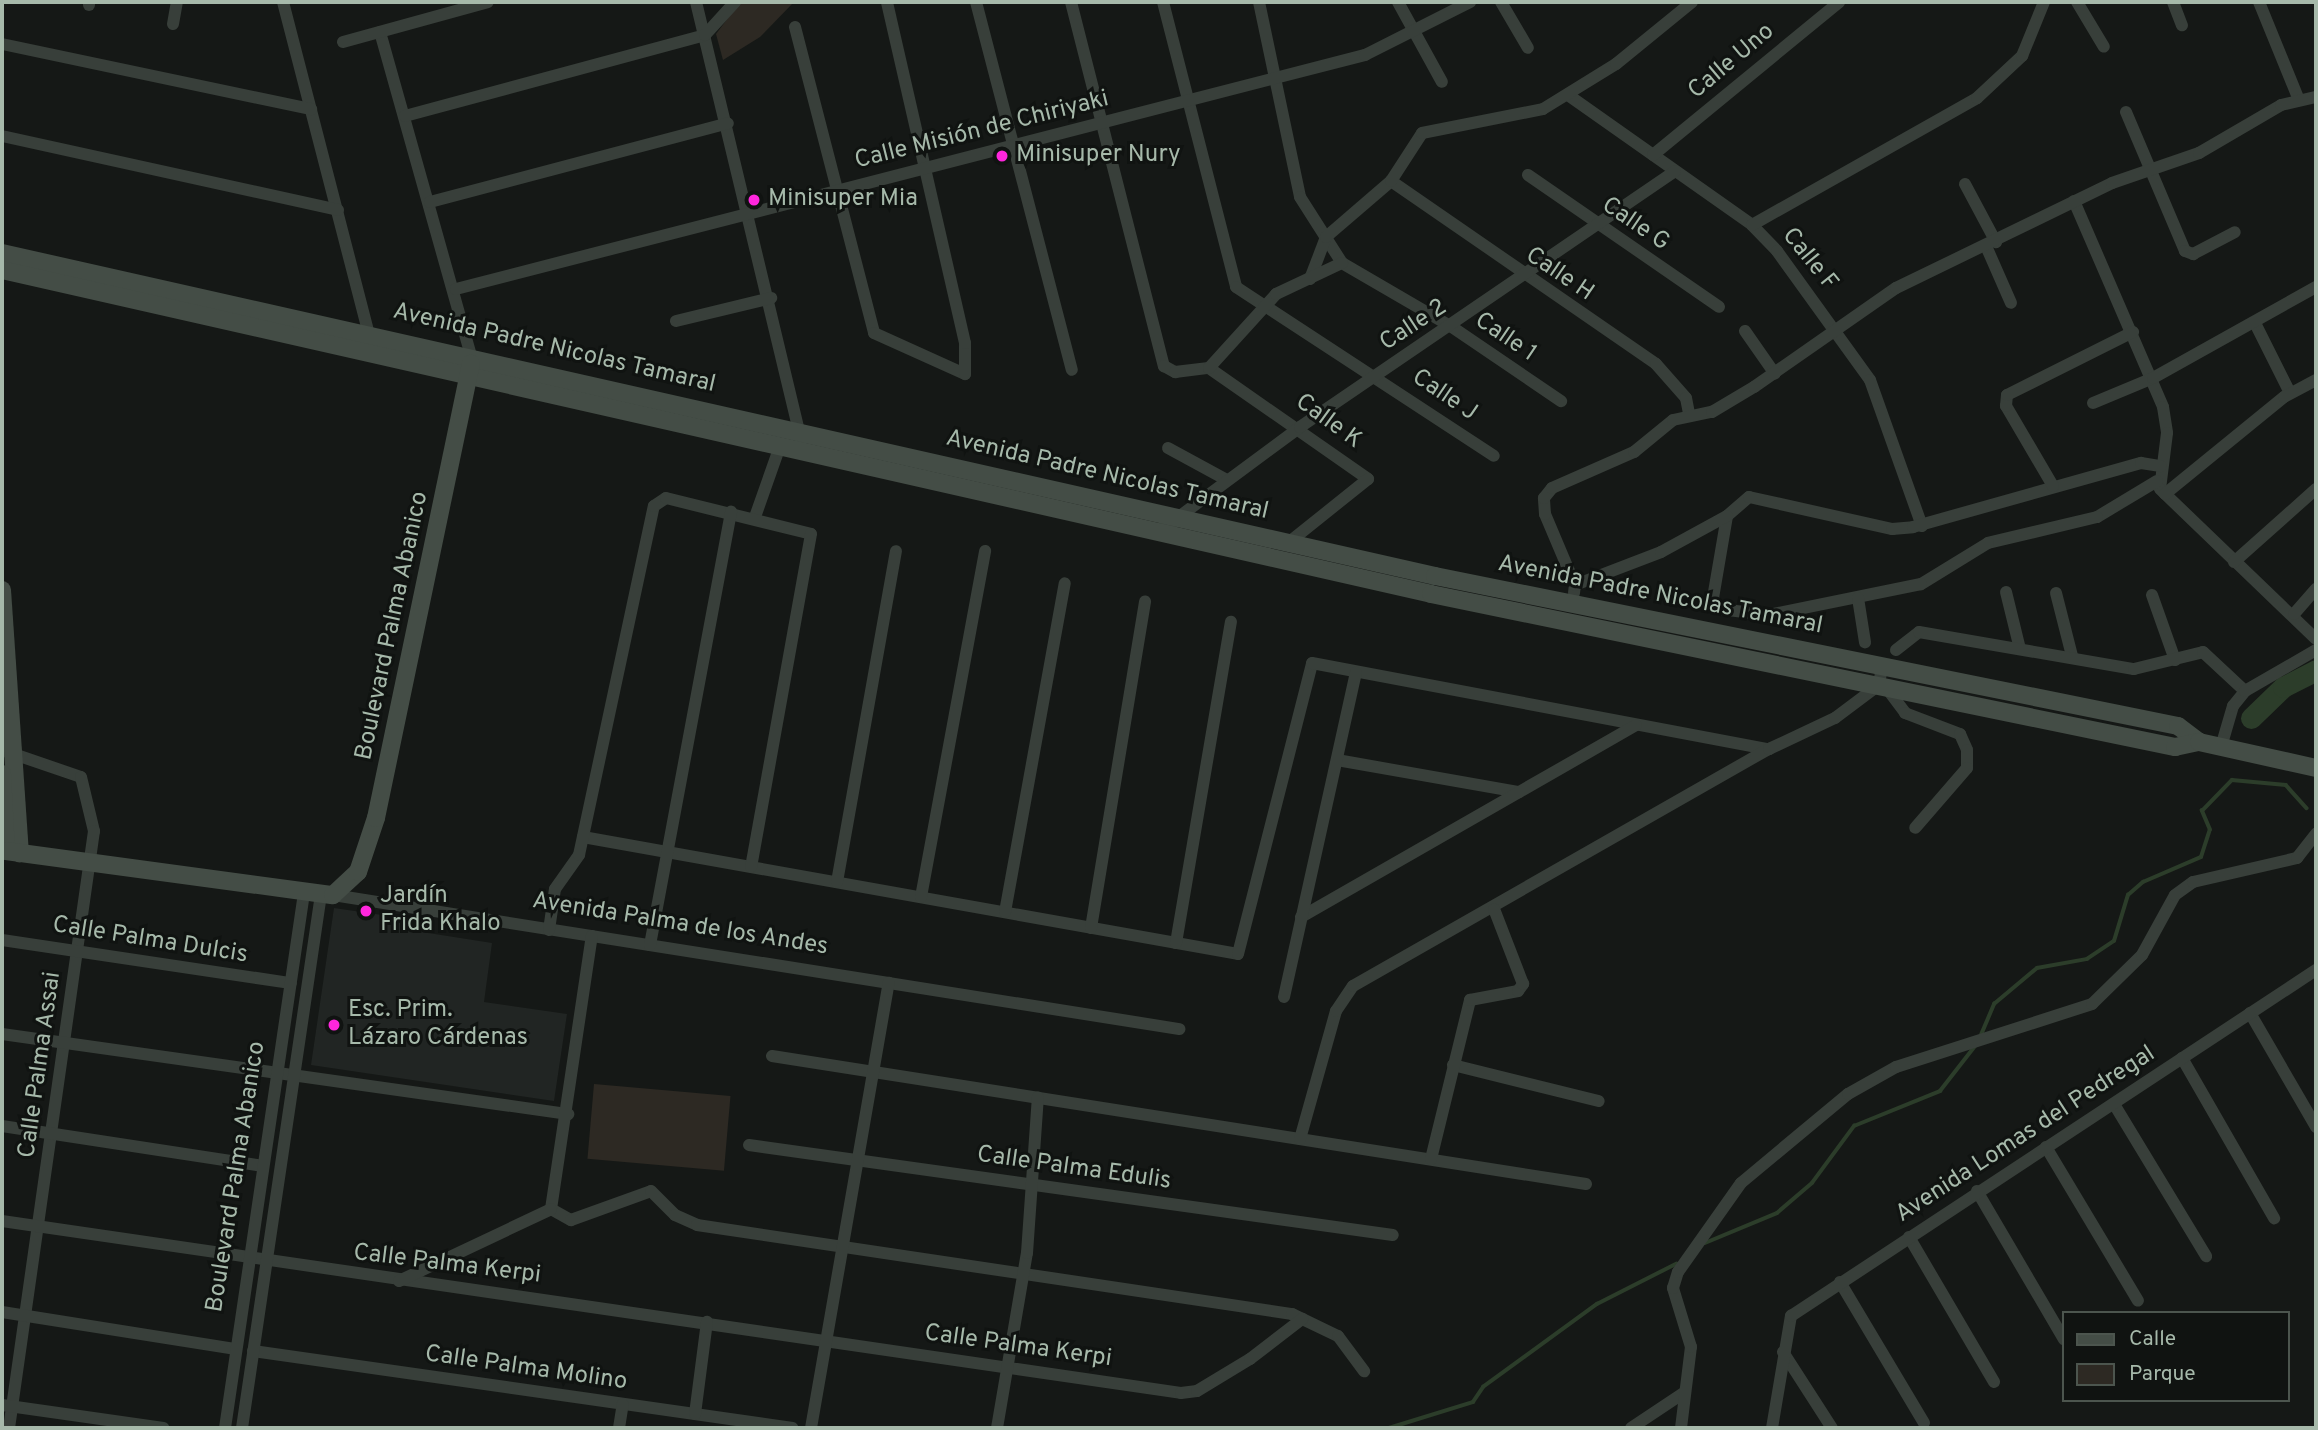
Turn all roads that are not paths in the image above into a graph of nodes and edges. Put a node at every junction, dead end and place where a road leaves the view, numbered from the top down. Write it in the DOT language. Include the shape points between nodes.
graph roads {
  1 [pos="177,2"];
  2 [pos="283,2"];
  3 [pos="488,2"];
  4 [pos="696,2"];
  5 [pos="735,2"];
  6 [pos="887,2"];
  7 [pos="976,2"];
  8 [pos="1071,2"];
  9 [pos="1163,2"];
  10 [pos="1259,2"];
  11 [pos="1398,2"];
  12 [pos="1470,2"];
  13 [pos="1501,2"];
  14 [pos="1692,2"];
  15 [pos="1839,2"];
  16 [pos="2044,2"];
  17 [pos="2077,2"];
  18 [pos="2173,2"];
  19 [pos="2259,2"];
  20 [pos="173,24"];
  21 [pos="2182,25"];
  22 [pos="795,27"];
  23 [pos="380,32"];
  24 [pos="1416,32"];
  25 [pos="705,36"];
  26 [pos="344,42"];
  27 [pos="2,44"];
  28 [pos="2104,47"];
  29 [pos="1528,48"];
  30 [pos="1279,78"];
  31 [pos="1442,82"];
  32 [pos="1569,95"];
  33 [pos="2316,97"];
  34 [pos="1192,100"];
  35 [pos="2299,100"];
  36 [pos="311,109"];
  37 [pos="2126,112"];
  38 [pos="405,116"];
  39 [pos="1103,122"];
  40 [pos="728,123"];
  41 [pos="2,136"];
  42 [pos="1013,145"];
  43 [pos="1653,155"];
  44 [pos="927,166"];
  45 [pos="2150,170"];
  46 [pos="1675,171"];
  47 [pos="1528,176"];
  48 [pos="1391,181"];
  49 [pos="1965,184"];
  50 [pos="839,189"];
  51 [pos="2074,201"];
  52 [pos="430,202"];
  53 [pos="338,210"];
  54 [pos="751,211"];
  55 [pos="1752,225"];
  56 [pos="1599,226"];
  57 [pos="2235,232"];
  58 [pos="1326,237"];
  59 [pos="1991,244"];
  60 [pos="2,253"];
  61 [pos="1342,263"];
  62 [pos="2,270"];
  63 [pos="1522,278"];
  64 [pos="1310,279"];
  65 [pos="2316,287"];
  66 [pos="456,289"];
  67 [pos="771,298"];
  68 [pos="2011,303"];
  69 [pos="1719,307"];
  70 [pos="1262,308"];
  71 [pos="676,321"];
  72 [pos="2255,323"];
  73 [pos="1451,327"];
  74 [pos="368,331"];
  75 [pos="1745,331"];
  76 [pos="1836,331"];
  77 [pos="2133,331"];
  78 [pos="471,356"];
  79 [pos="1209,368"];
  80 [pos="1072,370"];
  81 [pos="1775,373"];
  82 [pos="472,375"];
  83 [pos="1376,376"];
  84 [pos="2153,378"];
  85 [pos="2316,380"];
  86 [pos="2290,393"];
  87 [pos="1561,401"];
  88 [pos="2093,403"];
  89 [pos="1689,414"];
  90 [pos="1300,427"];
  91 [pos="803,431"];
  92 [pos="780,446"];
  93 [pos="1168,449"];
  94 [pos="799,450"];
  95 [pos="1494,456"];
  96 [pos="2161,466"];
  97 [pos="1227,480"];
  98 [pos="2157,481"];
  99 [pos="2053,486"];
  100 [pos="2316,489"];
  101 [pos="2165,494"];
  102 [pos="732,512"];
  103 [pos="1727,516"];
  104 [pos="755,517"];
  105 [pos="1176,517"];
  106 [pos="1922,526"];
  107 [pos="1157,533"];
  108 [pos="1288,543"];
  109 [pos="896,551"];
  110 [pos="985,551"];
  111 [pos="2234,562"];
  112 [pos="1065,583"];
  113 [pos="2316,589"];
  114 [pos="2,590"];
  115 [pos="2006,592"];
  116 [pos="2056,593"];
  117 [pos="1573,594"];
  118 [pos="2152,595"];
  119 [pos="1858,598"];
  120 [pos="1144,601"];
  121 [pos="2294,614"];
  122 [pos="1230,622"];
  123 [pos="2316,639"];
  124 [pos="1865,642"];
  125 [pos="2019,645"];
  126 [pos="1896,650"];
  127 [pos="2316,650"];
  128 [pos="2072,656"];
  129 [pos="2175,660"];
  130 [pos="1882,666"];
  131 [pos="1356,673"];
  132 [pos="1882,685"];
  133 [pos="2245,691"];
  134 [pos="1636,725"];
  135 [pos="2199,742"];
  136 [pos="2221,747"];
  137 [pos="1769,749"];
  138 [pos="9,752"];
  139 [pos="1337,760"];
  140 [pos="2316,768"];
  141 [pos="2,774"];
  142 [pos="1519,792"];
  143 [pos="1915,828"];
  144 [pos="2316,834"];
  145 [pos="583,836"];
  146 [pos="9,851"];
  147 [pos="668,852"];
  148 [pos="92,863"];
  149 [pos="751,867"];
  150 [pos="837,882"];
  151 [pos="319,894"];
  152 [pos="921,897"];
  153 [pos="1494,909"];
  154 [pos="1005,912"];
  155 [pos="1301,917"];
  156 [pos="1091,928"];
  157 [pos="549,930"];
  158 [pos="592,936"];
  159 [pos="2,940"];
  160 [pos="1176,943"];
  161 [pos="650,945"];
  162 [pos="79,951"];
  163 [pos="2316,970"];
  164 [pos="889,983"];
  165 [pos="291,984"];
  166 [pos="1284,997"];
  167 [pos="2250,1013"];
  168 [pos="1179,1029"];
  169 [pos="2,1034"];
  170 [pos="65,1044"];
  171 [pos="772,1056"];
  172 [pos="2182,1058"];
  173 [pos="1453,1065"];
  174 [pos="874,1072"];
  175 [pos="278,1075"];
  176 [pos="292,1077"];
  177 [pos="1038,1097"];
  178 [pos="1599,1101"];
  179 [pos="2114,1104"];
  180 [pos="568,1114"];
  181 [pos="2,1126"];
  182 [pos="2316,1127"];
  183 [pos="52,1133"];
  184 [pos="1300,1139"];
  185 [pos="749,1145"];
  186 [pos="2046,1147"];
  187 [pos="1432,1159"];
  188 [pos="858,1163"];
  189 [pos="262,1166"];
  190 [pos="1030,1182"];
  191 [pos="1586,1184"];
  192 [pos="1977,1191"];
  193 [pos="551,1209"];
  194 [pos="2274,1218"];
  195 [pos="2,1221"];
  196 [pos="39,1226"];
  197 [pos="1393,1235"];
  198 [pos="1909,1237"];
  199 [pos="844,1242"];
  200 [pos="2206,1256"];
  201 [pos="249,1258"];
  202 [pos="265,1259"];
  203 [pos="1024,1272"];
  204 [pos="399,1281"];
  205 [pos="1840,1282"];
  206 [pos="2138,1301"];
  207 [pos="2,1312"];
  208 [pos="26,1315"];
  209 [pos="1302,1319"];
  210 [pos="707,1322"];
  211 [pos="2062,1336"];
  212 [pos="827,1339"];
  213 [pos="236,1349"];
  214 [pos="253,1351"];
  215 [pos="1783,1352"];
  216 [pos="1009,1366"];
  217 [pos="1364,1371"];
  218 [pos="1994,1382"];
  219 [pos="1685,1392"];
  220 [pos="622,1404"];
  221 [pos="7,1406"];
  222 [pos="695,1414"];
  223 [pos="1924,1423"];
  224 [pos="9,1428"];
  225 [pos="163,1428"];
  226 [pos="225,1428"];
  227 [pos="242,1428"];
  228 [pos="619,1428"];
  229 [pos="793,1428"];
  230 [pos="811,1428"];
  231 [pos="997,1428"];
  232 [pos="1631,1428"];
  233 [pos="1681,1428"];
  234 [pos="1772,1428"];
  235 [pos="1832,1428"];
  1 -- 20 [label="street"];
  2 -- 36 [label="street"];
  3 -- 23 [label="street"];
  4 -- 25 [label="street"];
  5 -- 25 [label="street"];
  6 -- 44 [label="street"];
  7 -- 42 [label="street"];
  8 -- 39 [label="street"];
  9 -- 34 [label="street, Calle J"];
  10 -- 30 [label="street, Calle 1"];
  11 -- 24 [label="street"];
  12 -- 24 [label="street, Calle Misión de Chiriyaki"];
  13 -- 29 [label="street"];
  14 -- 32 [label="street"];
  15 -- 43 [label="street, Calle Uno"];
  16 -- 55 [label="street" via="2022,56 1976,98"];
  17 -- 28 [label="street"];
  18 -- 21 [label="street"];
  19 -- 35 [label="street"];
  22 -- 50 [label="street"];
  23 -- 26 [label="street"];
  23 -- 38 [label="street"];
  24 -- 30 [label="street, Calle Misión de Chiriyaki" via="1365,55"];
  24 -- 31 [label="street"];
  25 -- 38 [label="street"];
  25 -- 40 [label="street"];
  27 -- 36 [label="street"];
  30 -- 34 [label="street, Calle Misión de Chiriyaki"];
  30 -- 58 [label="street, Calle 1" via="1300,197"];
  32 -- 43 [label="street, Calle F"];
  32 -- 48 [label="street" via="1508,117 1429,128"];
  33 -- 35 [label="street"];
  34 -- 39 [label="street, Calle Misión de Chiriyaki"];
  34 -- 70 [label="street, Calle J" via="1230,271 1236,287"];
  35 -- 45 [label="street" via="2199,153"];
  36 -- 53 [label="street"];
  37 -- 45 [label="street"];
  38 -- 52 [label="street"];
  39 -- 42 [label="street, Calle Misión de Chiriyaki"];
  39 -- 79 [label="street" via="1168,371"];
  40 -- 52 [label="street"];
  40 -- 54 [label="street"];
  41 -- 53 [label="street"];
  42 -- 44 [label="street, Calle Misión de Chiriyaki"];
  42 -- 80 [label="street"];
  43 -- 46 [label="street, Calle F"];
  44 -- 50 [label="street, Calle Misión de Chiriyaki"];
  44 -- 50 [label="street" via="965,343 965,374 874,333"];
  45 -- 51 [label="street"];
  45 -- 57 [label="street" via="2188,254"];
  46 -- 55 [label="street, Calle F"];
  46 -- 56 [label="street, Calle 2"];
  47 -- 56 [label="street, Calle G"];
  48 -- 58 [label="street"];
  48 -- 63 [label="street, Calle H"];
  49 -- 59 [label="street"];
  50 -- 54 [label="street, Calle Misión de Chiriyaki"];
  51 -- 59 [label="street"];
  51 -- 77 [label="street"];
  52 -- 66 [label="street"];
  53 -- 74 [label="street"];
  54 -- 66 [label="street, Calle Misión de Chiriyaki"];
  54 -- 67 [label="street"];
  55 -- 76 [label="street, Calle F"];
  56 -- 63 [label="street, Calle 2"];
  56 -- 69 [label="street, Calle G"];
  58 -- 61 [label="street, Calle 1"];
  58 -- 64 [label="street"];
  59 -- 68 [label="street"];
  59 -- 76 [label="street" via="1896,288"];
  60 -- 74 [label="street, Avenida Padre Nicolas Tamaral"];
  61 -- 64 [label="street"];
  61 -- 73 [label="street, Calle 1"];
  62 -- 82 [label="street, Avenida Padre Nicolas Tamaral"];
  63 -- 73 [label="street, Calle 2"];
  63 -- 89 [label="street, Calle H" via="1656,364 1686,398"];
  64 -- 70 [label="street"];
  65 -- 72 [label="street"];
  66 -- 78 [label="street"];
  67 -- 71 [label="street"];
  67 -- 91 [label="street"];
  70 -- 79 [label="street"];
  70 -- 83 [label="street, Calle J"];
  72 -- 84 [label="street"];
  72 -- 86 [label="street"];
  73 -- 83 [label="street, Calle 2"];
  73 -- 87 [label="street, Calle 1"];
  74 -- 78 [label="street, Avenida Padre Nicolas Tamaral"];
  75 -- 81 [label="street"];
  76 -- 81 [label="street"];
  76 -- 106 [label="street, Calle F" via="1870,380"];
  77 -- 84 [label="street"];
  77 -- 99 [label="street" via="2007,396 2006,406"];
  78 -- 82 [label="street, Boulevard Palma Abanico"];
  78 -- 91 [label="street, Avenida Padre Nicolas Tamaral"];
  79 -- 90 [label="street, Calle K"];
  81 -- 89 [label="street" via="1712,412"];
  82 -- 92 [label="street, Avenida Padre Nicolas Tamaral"];
  82 -- 151 [label="street, Boulevard Palma Abanico" via="376,818 358,872"];
  83 -- 90 [label="street, Calle 2"];
  83 -- 95 [label="street, Calle J"];
  84 -- 88 [label="street"];
  84 -- 96 [label="street" via="2167,433"];
  85 -- 86 [label="street"];
  86 -- 101 [label="street"];
  89 -- 117 [label="street" via="1634,452 1544,498"];
  90 -- 97 [label="street, Calle 2"];
  90 -- 108 [label="street, Calle K" via="1368,479"];
  91 -- 94 [label="street"];
  91 -- 105 [label="street, Avenida Padre Nicolas Tamaral"];
  92 -- 94 [label="street, Avenida Padre Nicolas Tamaral"];
  92 -- 104 [label="street"];
  93 -- 97 [label="street"];
  94 -- 107 [label="street, Avenida Padre Nicolas Tamaral"];
  96 -- 98 [label="street"];
  96 -- 99 [label="street" via="2141,463"];
  97 -- 105 [label="street, Calle 2"];
  98 -- 101 [label="street"];
  98 -- 119 [label="street" via="2097,517 1988,543 1939,578"];
  99 -- 106 [label="street"];
  100 -- 111 [label="street"];
  101 -- 111 [label="street"];
  102 -- 104 [label="street"];
  102 -- 145 [label="street" via="666,498 653,506"];
  102 -- 147 [label="street"];
  103 -- 106 [label="street" via="1749,497 1892,528"];
  103 -- 117 [label="street"];
  103 -- 119 [label="street" via="1713,598 1719,609 1769,615"];
  104 -- 149 [label="street" via="807,529 811,540"];
  105 -- 107 [label="street, Calle 2"];
  105 -- 108 [label="street, Avenida Padre Nicolas Tamaral"];
  107 -- 132 [label="street, Avenida Padre Nicolas Tamaral"];
  108 -- 117 [label="street, Avenida Padre Nicolas Tamaral"];
  109 -- 150 [label="street"];
  110 -- 152 [label="street"];
  111 -- 121 [label="street"];
  112 -- 154 [label="street"];
  113 -- 121 [label="street"];
  114 -- 138 [label="street"];
  115 -- 125 [label="street"];
  116 -- 128 [label="street"];
  117 -- 130 [label="street, Avenida Padre Nicolas Tamaral"];
  118 -- 129 [label="street"];
  119 -- 124 [label="street"];
  120 -- 156 [label="street"];
  121 -- 123 [label="street"];
  122 -- 160 [label="street"];
  125 -- 126 [label="street" via="1919,632"];
  125 -- 128 [label="street"];
  127 -- 133 [label="street" via="2271,670"];
  128 -- 129 [label="street" via="2134,668"];
  129 -- 133 [label="street" via="2203,652"];
  130 -- 132 [label="street"];
  130 -- 135 [label="street, Avenida Padre Nicolas Tamaral" via="2178,726"];
  131 -- 134 [label="street"];
  131 -- 139 [label="street"];
  131 -- 160 [label="street" via="1306,666 1238,954"];
  132 -- 135 [label="street, Avenida Padre Nicolas Tamaral" via="2175,747"];
  132 -- 137 [label="street" via="1835,718"];
  132 -- 143 [label="street" via="1905,713 1960,734 1967,750 1966,768"];
  133 -- 136 [label="street" via="2233,706"];
  134 -- 137 [label="street"];
  134 -- 142 [label="street"];
  135 -- 136 [label="street, Avenida Padre Nicolas Tamaral"];
  136 -- 140 [label="street, Avenida Padre Nicolas Tamaral"];
  137 -- 153 [label="street"];
  138 -- 146 [label="street"];
  138 -- 148 [label="street, Calle Palma Assai" via="82,777 92,801"];
  139 -- 142 [label="street"];
  139 -- 155 [label="street"];
  141 -- 146 [label="street"];
  142 -- 155 [label="street"];
  144 -- 219 [label="street" via="2297,858 2193,882 2175,895 2142,955 2092,1004 1896,1068 1848,1094 1776,1152 1741,1183 1678,1272 1675,1302 1691,1347"];
  145 -- 147 [label="street"];
  145 -- 157 [label="street" via="579,855 555,889"];
  146 -- 148 [label="street, Avenida Palma de los Andes"];
  147 -- 149 [label="street"];
  147 -- 161 [label="street"];
  148 -- 151 [label="street, Avenida Palma de los Andes"];
  148 -- 162 [label="street, Calle Palma Assai"];
  149 -- 150 [label="street"];
  150 -- 152 [label="street"];
  151 -- 157 [label="street, Avenida Palma de los Andes"];
  151 -- 165 [label="street, Boulevard Palma Abanico"];
  151 -- 176 [label="street, Boulevard Palma Abanico"];
  152 -- 154 [label="street"];
  153 -- 173 [label="street" via="1523,984 1518,991 1470,1000"];
  153 -- 184 [label="street" via="1353,986 1336,1011"];
  154 -- 156 [label="street"];
  155 -- 166 [label="street"];
  156 -- 160 [label="street"];
  157 -- 158 [label="street, Avenida Palma de los Andes"];
  158 -- 161 [label="street, Avenida Palma de los Andes"];
  158 -- 180 [label="street"];
  159 -- 162 [label="street, Calle Palma Dulcis"];
  161 -- 164 [label="street, Avenida Palma de los Andes"];
  162 -- 165 [label="street, Calle Palma Dulcis"];
  162 -- 170 [label="street, Calle Palma Assai"];
  163 -- 167 [label="street, Avenida Lomas del Pedregal"];
  164 -- 168 [label="street, Avenida Palma de los Andes"];
  164 -- 174 [label="street"];
  165 -- 175 [label="street, Boulevard Palma Abanico"];
  167 -- 172 [label="street, Avenida Lomas del Pedregal"];
  167 -- 182 [label="street"];
  169 -- 170 [label="street"];
  170 -- 175 [label="street"];
  170 -- 183 [label="street, Calle Palma Assai"];
  171 -- 174 [label="street"];
  172 -- 179 [label="street, Avenida Lomas del Pedregal"];
  172 -- 194 [label="street"];
  173 -- 178 [label="street"];
  173 -- 187 [label="street"];
  174 -- 177 [label="street"];
  174 -- 188 [label="street"];
  175 -- 176 [label="street"];
  175 -- 189 [label="street, Boulevard Palma Abanico"];
  176 -- 180 [label="street"];
  176 -- 202 [label="street, Boulevard Palma Abanico"];
  177 -- 184 [label="street"];
  177 -- 190 [label="street"];
  179 -- 186 [label="street, Avenida Lomas del Pedregal"];
  179 -- 200 [label="street"];
  180 -- 193 [label="street"];
  181 -- 183 [label="street"];
  183 -- 189 [label="street"];
  183 -- 196 [label="street, Calle Palma Assai"];
  184 -- 187 [label="street"];
  185 -- 188 [label="street, Calle Palma Edulis"];
  186 -- 192 [label="street, Avenida Lomas del Pedregal"];
  186 -- 206 [label="street"];
  187 -- 191 [label="street"];
  188 -- 190 [label="street, Calle Palma Edulis"];
  188 -- 199 [label="street"];
  189 -- 201 [label="street, Boulevard Palma Abanico"];
  190 -- 197 [label="street, Calle Palma Edulis"];
  190 -- 203 [label="street"];
  192 -- 198 [label="street, Avenida Lomas del Pedregal"];
  192 -- 211 [label="street"];
  193 -- 199 [label="street" via="571,1220 651,1191 686,1223"];
  193 -- 204 [label="street"];
  195 -- 196 [label="street"];
  196 -- 201 [label="street"];
  196 -- 208 [label="street, Calle Palma Assai"];
  198 -- 205 [label="street, Avenida Lomas del Pedregal"];
  198 -- 218 [label="street"];
  199 -- 203 [label="street"];
  199 -- 212 [label="street"];
  201 -- 202 [label="street, Calle Palma Kerpi"];
  201 -- 213 [label="street, Boulevard Palma Abanico"];
  202 -- 204 [label="street, Calle Palma Kerpi"];
  202 -- 214 [label="street, Boulevard Palma Abanico"];
  203 -- 209 [label="street"];
  203 -- 216 [label="street"];
  204 -- 210 [label="street, Calle Palma Kerpi"];
  205 -- 215 [label="street, Avenida Lomas del Pedregal" via="1791,1316"];
  205 -- 223 [label="street"];
  207 -- 208 [label="street"];
  208 -- 213 [label="street"];
  208 -- 221 [label="street, Calle Palma Assai"];
  209 -- 216 [label="street, Calle Palma Kerpi" via="1191,1392"];
  209 -- 217 [label="street" via="1338,1336"];
  210 -- 212 [label="street, Calle Palma Kerpi"];
  210 -- 222 [label="street"];
  212 -- 216 [label="street, Calle Palma Kerpi"];
  212 -- 230 [label="street"];
  213 -- 226 [label="street, Boulevard Palma Abanico"];
  214 -- 220 [label="street, Calle Palma Molino"];
  214 -- 227 [label="street, Boulevard Palma Abanico"];
  215 -- 234 [label="street, Avenida Lomas del Pedregal"];
  215 -- 235 [label="street"];
  216 -- 231 [label="street"];
  219 -- 232 [label="street"];
  219 -- 233 [label="street"];
  220 -- 222 [label="street, Calle Palma Molino"];
  220 -- 228 [label="street"];
  221 -- 224 [label="street, Calle Palma Assai"];
  221 -- 225 [label="street"];
  222 -- 229 [label="street, Calle Palma Molino"];
}
